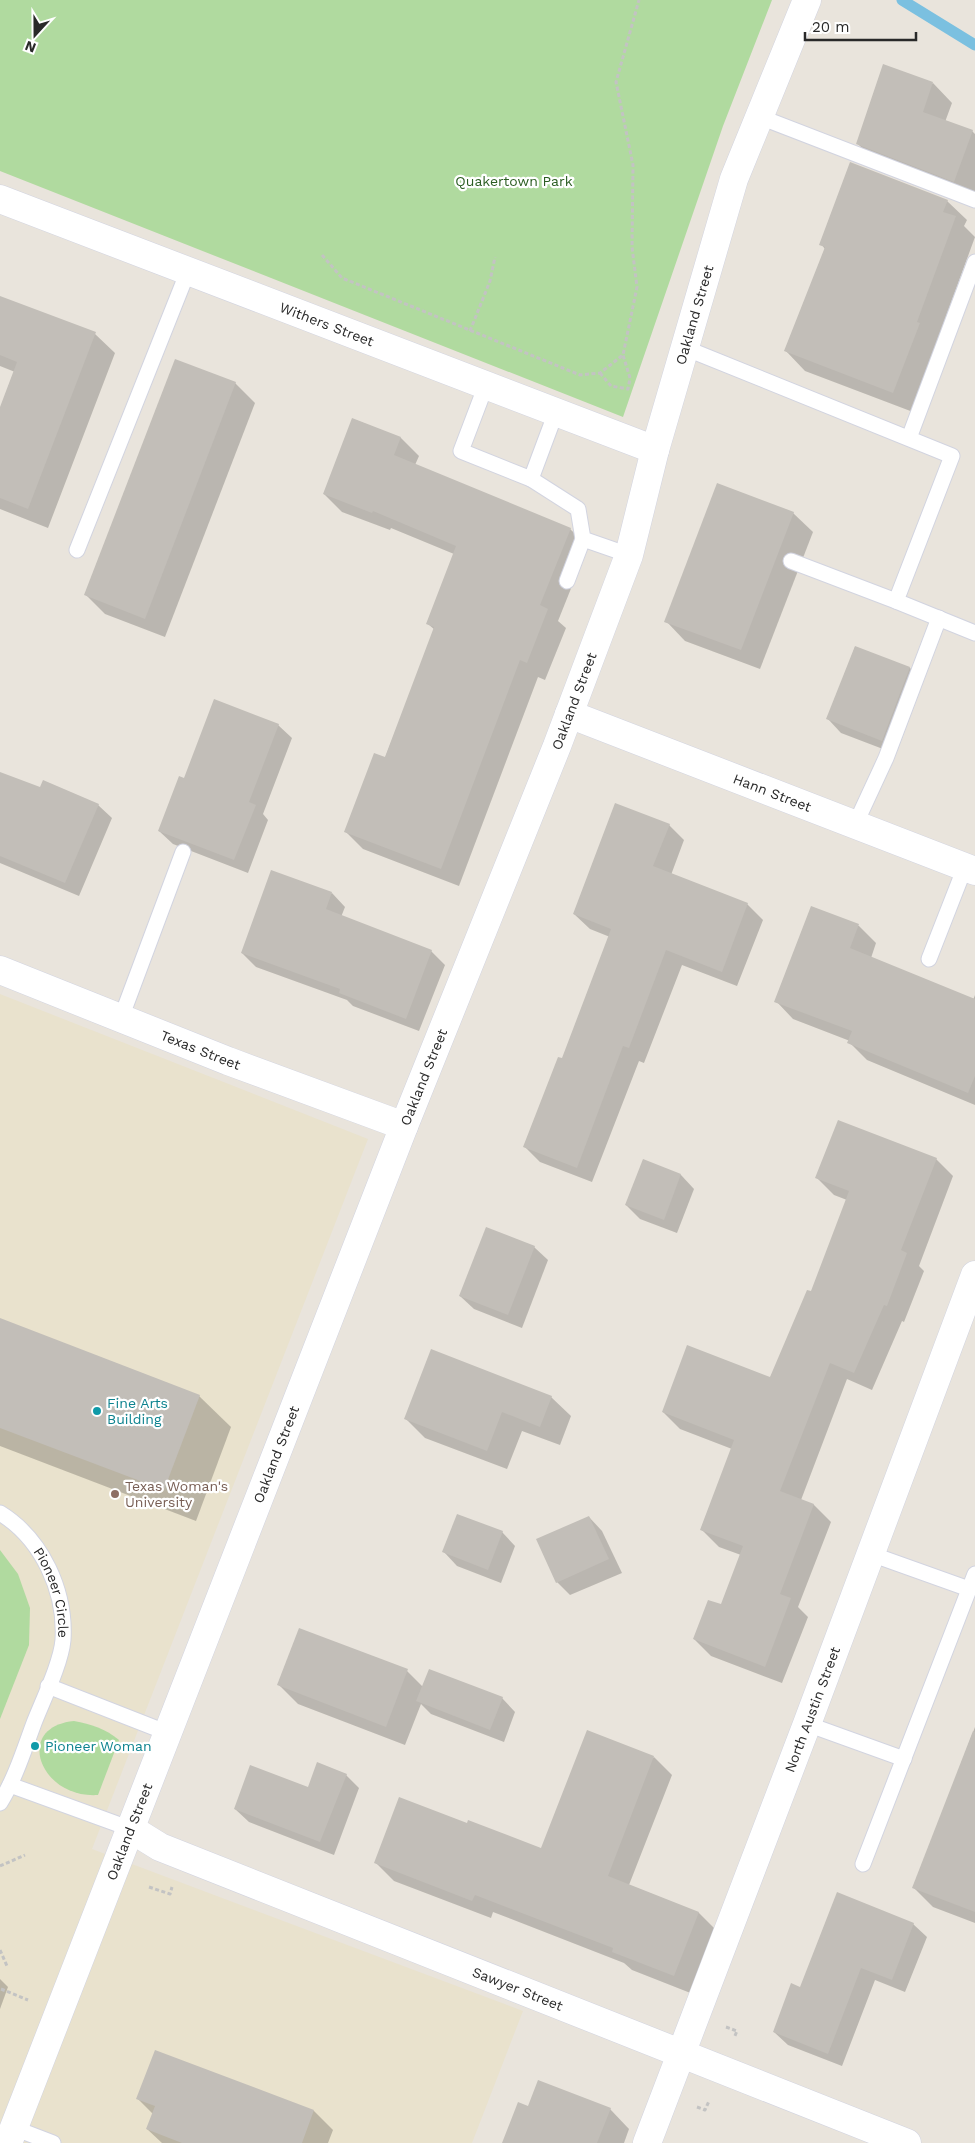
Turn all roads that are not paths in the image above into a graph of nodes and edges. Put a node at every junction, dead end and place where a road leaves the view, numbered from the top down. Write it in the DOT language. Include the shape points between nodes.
graph roads {
  1 [pos="807,0"];
  2 [pos="760,117"];
  3 [pos="0,198"];
  4 [pos="975,200"];
  5 [pos="975,262"];
  6 [pos="188,271"];
  7 [pos="685,348"];
  8 [pos="486,385"];
  9 [pos="556,412"];
  10 [pos="909,438"];
  11 [pos="655,450"];
  12 [pos="531,479"];
  13 [pos="583,539"];
  14 [pos="78,550"];
  15 [pos="629,555"];
  16 [pos="791,561"];
  17 [pos="567,582"];
  18 [pos="896,601"];
  19 [pos="939,618"];
  20 [pos="975,633"];
  21 [pos="569,714"];
  22 [pos="855,825"];
  23 [pos="183,852"];
  24 [pos="970,869"];
  25 [pos="929,959"];
  26 [pos="0,970"];
  27 [pos="121,1018"];
  28 [pos="404,1126"];
  29 [pos="975,1275"];
  30 [pos="0,1512"];
  31 [pos="871,1554"];
  32 [pos="975,1574"];
  33 [pos="970,1589"];
  34 [pos="48,1686"];
  35 [pos="807,1724"];
  36 [pos="168,1733"];
  37 [pos="904,1760"];
  38 [pos="10,1785"];
  39 [pos="0,1803"];
  40 [pos="132,1829"];
  41 [pos="864,1864"];
  42 [pos="682,2054"];
  43 [pos="11,2135"];
  44 [pos="53,2143"];
  45 [pos="647,2143"];
  46 [pos="907,2143"];
  1 -- 2 [label="street, Oakland Street"];
  2 -- 4 [label="lane"];
  2 -- 7 [label="street, Oakland Street" via="734,179"];
  3 -- 6 [label="street, Withers Street"];
  5 -- 10 [label="lane"];
  6 -- 8 [label="street, Withers Street"];
  6 -- 14 [label="lane"];
  7 -- 10 [label="lane"];
  7 -- 11 [label="street, Oakland Street"];
  8 -- 9 [label="street, Withers Street"];
  8 -- 12 [label="lane" via="461,452"];
  9 -- 11 [label="street, Withers Street"];
  9 -- 12 [label="lane"];
  10 -- 18 [label="lane" via="952,456"];
  11 -- 15 [label="street, Oakland Street"];
  12 -- 13 [label="lane" via="578,509"];
  13 -- 15 [label="lane"];
  13 -- 17 [label="lane"];
  15 -- 21 [label="street, Oakland Street"];
  16 -- 18 [label="lane"];
  18 -- 19 [label="lane"];
  19 -- 20 [label="lane"];
  19 -- 22 [label="lane" via="886,758"];
  21 -- 22 [label="street, Hann Street"];
  21 -- 28 [label="street, Oakland Street"];
  22 -- 24 [label="street, Hann Street"];
  23 -- 27 [label="lane"];
  24 -- 25 [label="lane"];
  26 -- 27 [label="street, Texas Street"];
  27 -- 28 [label="street, Texas Street" via="228,1062"];
  28 -- 36 [label="street, Oakland Street"];
  29 -- 31 [label="street, North Austin Street"];
  30 -- 34 [label="lane, Pioneer Circle" via="24,1531 37,1548 56,1587 63,1641"];
  31 -- 33 [label="lane"];
  31 -- 35 [label="street, North Austin Street"];
  32 -- 33 [label="lane"];
  33 -- 37 [label="lane"];
  34 -- 36 [label="lane"];
  34 -- 38 [label="lane, Pioneer Circle"];
  35 -- 37 [label="lane"];
  35 -- 42 [label="street, North Austin Street"];
  36 -- 40 [label="street, Oakland Street"];
  37 -- 41 [label="lane"];
  38 -- 39 [label="lane, Pioneer Circle"];
  38 -- 40 [label="lane"];
  40 -- 42 [label="street, Sawyer Street" via="160,1847"];
  40 -- 43 [label="street, Oakland Street"];
  42 -- 45 [label="street, North Austin Street"];
  42 -- 46 [label="street, Sawyer Street"];
  43 -- 44 [label="lane"];
}
